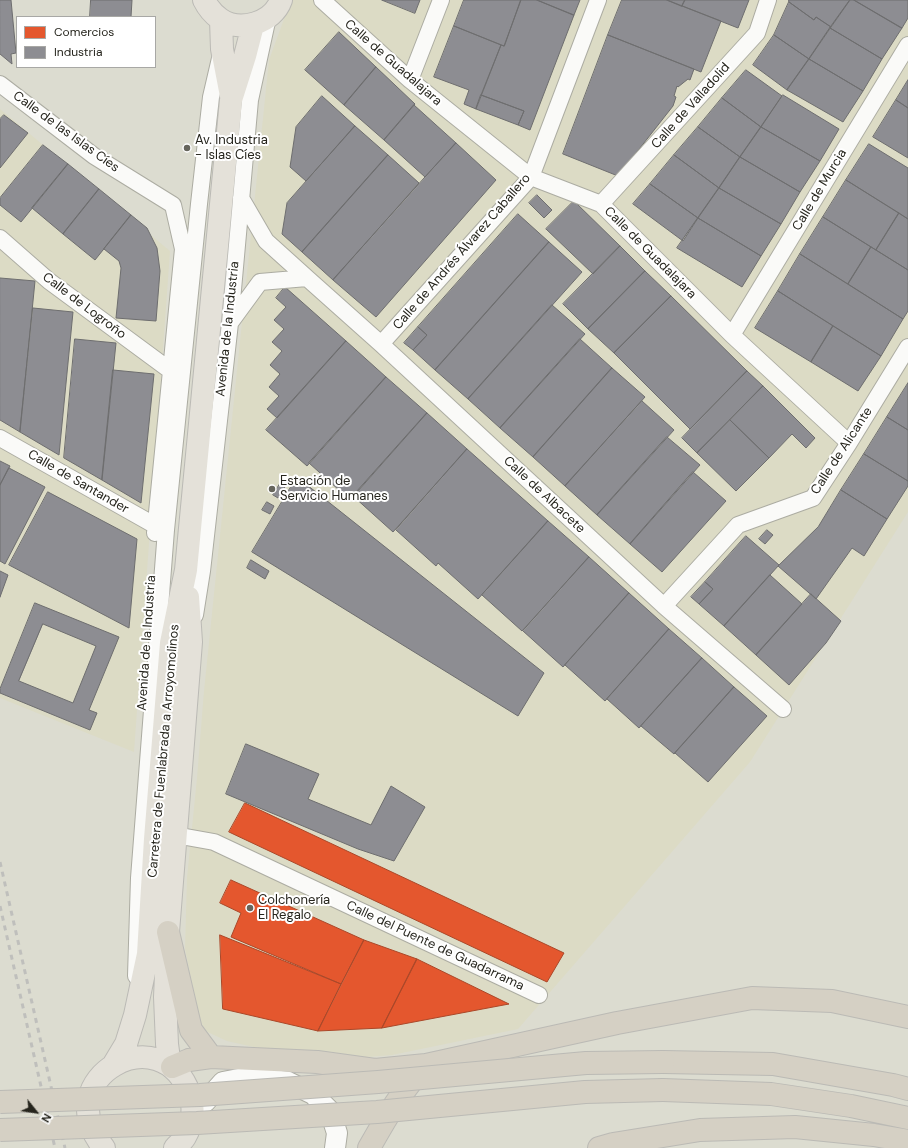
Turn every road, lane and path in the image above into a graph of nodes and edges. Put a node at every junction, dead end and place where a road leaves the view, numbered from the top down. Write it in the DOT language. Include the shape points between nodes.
graph roads {
  1 [pos="204,0"];
  2 [pos="281,0"];
  3 [pos="322,0"];
  4 [pos="441,0"];
  5 [pos="598,0"];
  6 [pos="768,0"];
  7 [pos="221,20"];
  8 [pos="261,21"];
  9 [pos="908,45"];
  10 [pos="222,49"];
  11 [pos="410,80"];
  12 [pos="0,84"];
  13 [pos="231,100"];
  14 [pos="531,177"];
  15 [pos="241,198"];
  16 [pos="199,204"];
  17 [pos="601,204"];
  18 [pos="173,205"];
  19 [pos="0,238"];
  20 [pos="306,278"];
  21 [pos="230,323"];
  22 [pos="732,335"];
  23 [pos="381,344"];
  24 [pos="908,347"];
  25 [pos="171,371"];
  26 [pos="0,438"];
  27 [pos="849,443"];
  28 [pos="156,526"];
  29 [pos="186,570"];
  30 [pos="664,606"];
  31 [pos="191,642"];
  32 [pos="784,709"];
  33 [pos="150,746"];
  34 [pos="175,835"];
  35 [pos="168,932"];
  36 [pos="539,995"];
  37 [pos="135,1015"];
  38 [pos="908,1017"];
  39 [pos="211,1057"];
  40 [pos="114,1064"];
  41 [pos="426,1065"];
  42 [pos="171,1067"];
  43 [pos="908,1089"];
  44 [pos="0,1102"];
  45 [pos="908,1118"];
  46 [pos="192,1120"];
  47 [pos="0,1130"];
  48 [pos="908,1141"];
  49 [pos="104,1148"];
  50 [pos="175,1148"];
  51 [pos="335,1148"];
  52 [pos="369,1148"];
  53 [pos="599,1148"];
  1 -- 7 [label="main road" via="209,9"];
  2 -- 8 [label="main road"];
  3 -- 11 [label="street, Calle de Guadalajara"];
  4 -- 11 [label="street"];
  5 -- 14 [label="street, Calle de Andrés Álvarez Caballero"];
  6 -- 17 [label="street, Calle de Valladolid" via="757,34"];
  7 -- 8 [label="main road" via="237,26"];
  7 -- 10 [label="main road, Avenida de la Industria"];
  8 -- 13 [label="main road, Avenida de la Industria" via="245,56"];
  8 -- 15 [label="street, Avenida de la Industria" via="250,100"];
  9 -- 22 [label="street, Calle de Murcia"];
  10 -- 13 [label="main road, Avenida de la Industria"];
  10 -- 16 [label="street, Avenida de la Industria" via="211,97"];
  11 -- 14 [label="street, Calle de Guadalajara"];
  12 -- 18 [label="street, Calle de las Islas Cíes" via="94,156"];
  13 -- 29 [label="main road, Avenida de la Industria"];
  14 -- 17 [label="street, Calle de Guadalajara"];
  14 -- 23 [label="street, Calle de Andrés Álvarez Caballero"];
  15 -- 20 [label="street, Calle de Albacete" via="266,241"];
  15 -- 21 [label="street, Avenida de la Industria"];
  16 -- 18 [label="street"];
  16 -- 33 [label="street, Avenida de la Industria" via="166,530"];
  17 -- 22 [label="street, Calle de Guadalajara"];
  18 -- 25 [label="street, Avenida de la Industria" via="183,249"];
  19 -- 25 [label="street, Calle de Logroño" via="49,281"];
  20 -- 21 [label="street" via="260,282"];
  20 -- 23 [label="street, Calle de Albacete"];
  21 -- 31 [label="street, Avenida de la Industria" via="202,571"];
  22 -- 27 [label="street, Calle de Guadalajara"];
  23 -- 30 [label="street, Calle de Albacete"];
  24 -- 27 [label="street, Calle de Alicante"];
  25 -- 28 [label="street, Avenida de la Industria"];
  26 -- 28 [label="street, Calle de Santander"];
  27 -- 30 [label="street, Calle de Alicante" via="813,498 738,525"];
  28 -- 33 [label="street, Avenida de la Industria" via="140,732"];
  29 -- 31 [label="main road, Carretera de Fuenlabrada a Arroyomolinos"];
  29 -- 37 [label="main road, Carretera de Fuenlabrada a Arroyomolinos" via="171,643 148,954"];
  30 -- 32 [label="street, Calle de Albacete"];
  31 -- 34 [label="main road, Carretera de Fuenlabrada a Arroyomolinos"];
  33 -- 37 [label="street, Avenida de la Industria" via="139,878"];
  34 -- 35 [label="main road, Carretera de Fuenlabrada a Arroyomolinos"];
  34 -- 36 [label="street, Calle del Puente de Guadarrama" via="214,842"];
  35 -- 39 [label="highway" via="192,1030"];
  35 -- 42 [label="main road, Carretera de Fuenlabrada a Arroyomolinos" via="165,997"];
  37 -- 40 [label="main road, Carretera de Fuenlabrada a Arroyomolinos" via="126,1044"];
  38 -- 41 [label="highway" via="832,1001 752,998 617,1023"];
  39 -- 41 [label="highway" via="317,1062 375,1070"];
  39 -- 42 [label="highway" via="189,1060"];
  40 -- 42 [label="main road" via="125,1059 143,1057 162,1061"];
  40 -- 49 [label="main road" via="100,1076 88,1102 89,1120"];
  41 -- 52 [label="highway" via="410,1081"];
  42 -- 46 [label="main road" via="186,1084 192,1101"];
  43 -- 44 [label="highway, bridge" via="893,1084 773,1064 586,1063 200,1095"];
  45 -- 47 [label="highway, bridge" via="771,1094 663,1090 585,1092 369,1113 197,1123"];
  46 -- 50 [label="main road" via="185,1137"];
  46 -- 51 [label="street" via="223,1082 249,1077 288,1082 313,1094 330,1111 337,1133"];
  48 -- 53 [label="highway" via="795,1127 700,1130"];
}
